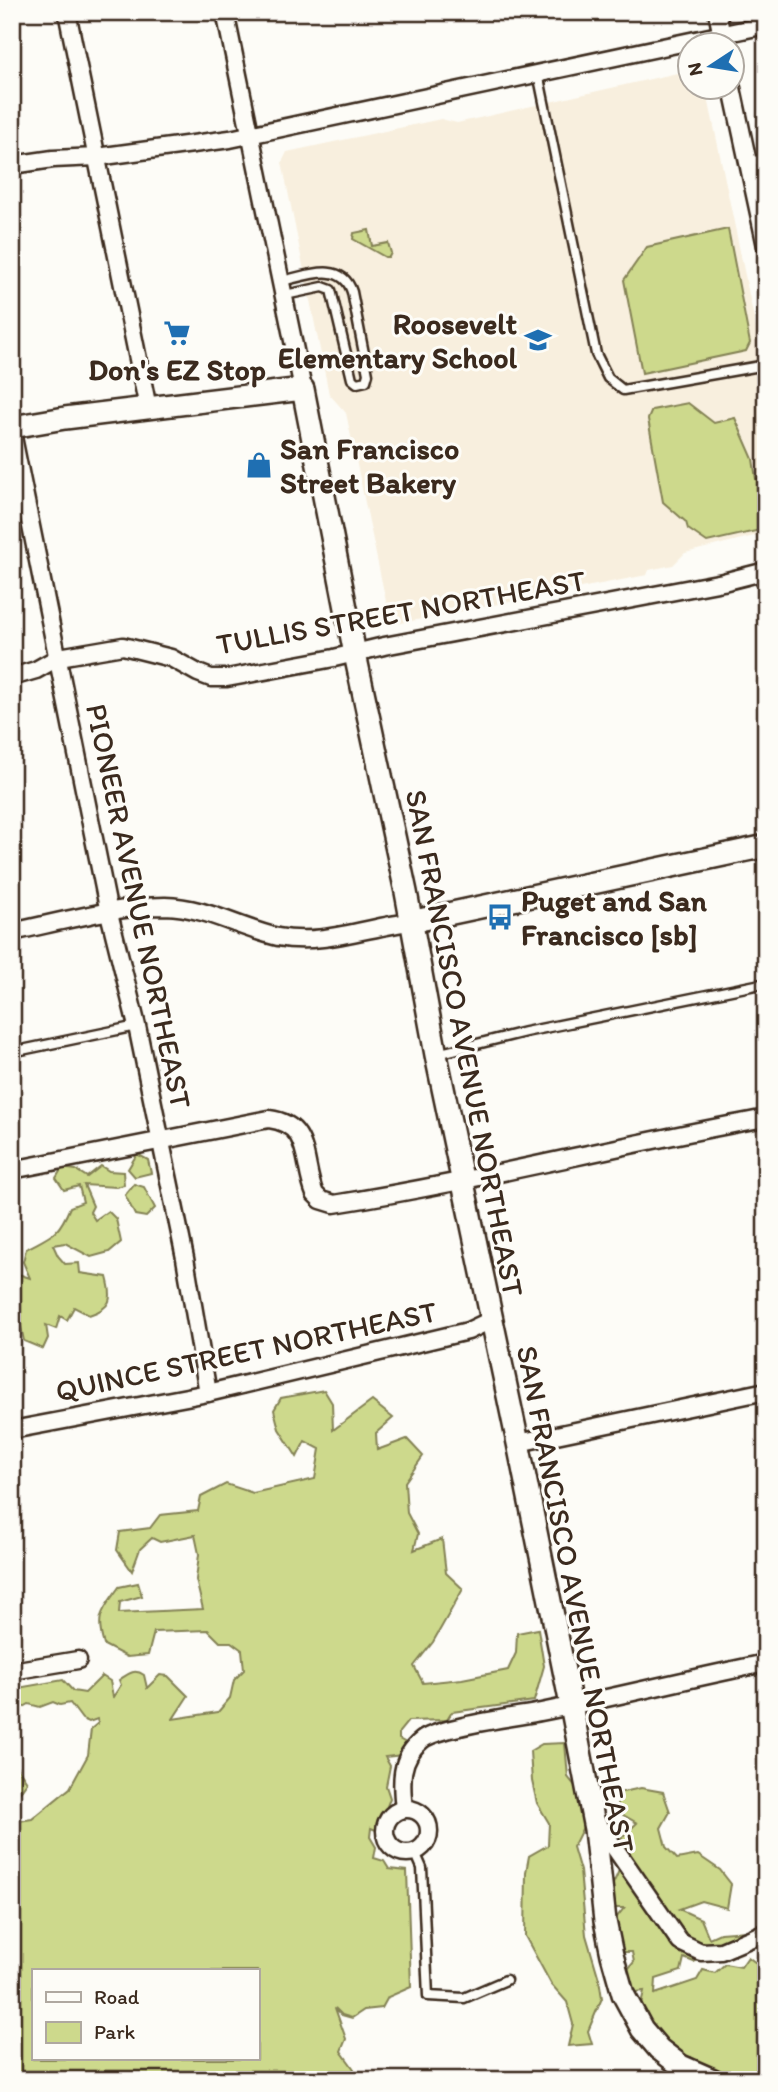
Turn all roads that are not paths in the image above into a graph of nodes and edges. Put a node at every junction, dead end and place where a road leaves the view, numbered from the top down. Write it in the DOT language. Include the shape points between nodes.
graph roads {
  1 [pos="67,12"];
  2 [pos="225,12"];
  3 [pos="717,12"];
  4 [pos="766,25"];
  5 [pos="721,32"];
  6 [pos="745,32"];
  7 [pos="676,48"];
  8 [pos="538,73"];
  9 [pos="735,102"];
  10 [pos="252,135"];
  11 [pos="97,158"];
  12 [pos="766,159"];
  13 [pos="747,162"];
  14 [pos="12,165"];
  15 [pos="766,246"];
  16 [pos="284,288"];
  17 [pos="766,365"];
  18 [pos="303,389"];
  19 [pos="148,408"];
  20 [pos="12,427"];
  21 [pos="12,432"];
  22 [pos="766,571"];
  23 [pos="355,654"];
  24 [pos="59,657"];
  25 [pos="12,677"];
  26 [pos="766,846"];
  27 [pos="109,913"];
  28 [pos="410,922"];
  29 [pos="12,932"];
  30 [pos="766,983"];
  31 [pos="136,1026"];
  32 [pos="12,1052"];
  33 [pos="436,1055"];
  34 [pos="766,1118"];
  35 [pos="160,1141"];
  36 [pos="12,1170"];
  37 [pos="463,1181"];
  38 [pos="491,1320"];
  39 [pos="766,1391"];
  40 [pos="208,1393"];
  41 [pos="12,1430"];
  42 [pos="518,1443"];
  43 [pos="78,1660"];
  44 [pos="766,1662"];
  45 [pos="12,1671"];
  46 [pos="571,1706"];
  47 [pos="404,1809"];
  48 [pos="592,1814"];
  49 [pos="415,1852"];
  50 [pos="766,1932"];
  51 [pos="506,1980"];
  52 [pos="678,2073"];
  53 [pos="713,2080"];
  1 -- 11 [label="street"];
  2 -- 10 [label="street, SAN FRANCISCO AVENUE NORTHEAST"];
  3 -- 5 [label="street"];
  4 -- 6 [label="street"];
  7 -- 8 [label="street"];
  8 -- 10 [label="street"];
  8 -- 17 [label="lane" via="596,355 608,378 623,390"];
  9 -- 13 [label="street"];
  10 -- 11 [label="street"];
  10 -- 16 [label="street, SAN FRANCISCO AVENUE NORTHEAST"];
  11 -- 14 [label="street"];
  11 -- 19 [label="street"];
  12 -- 13 [label="lane"];
  13 -- 15 [label="street"];
  16 -- 16 [label="lane" via="323,286 331,290 352,379 366,381 347,282 327,272"];
  16 -- 18 [label="street, SAN FRANCISCO AVENUE NORTHEAST"];
  18 -- 19 [label="street"];
  18 -- 23 [label="street, SAN FRANCISCO AVENUE NORTHEAST"];
  19 -- 20 [label="street"];
  21 -- 24 [label="street, PIONEER AVENUE NORTHEAST"];
  22 -- 23 [label="street, TULLIS STREET NORTHEAST"];
  23 -- 24 [label="street, TULLIS STREET NORTHEAST" via="227,678 211,677 171,658 123,646"];
  23 -- 28 [label="street, SAN FRANCISCO AVENUE NORTHEAST"];
  24 -- 25 [label="street, TULLIS STREET NORTHEAST"];
  24 -- 27 [label="street, PIONEER AVENUE NORTHEAST"];
  26 -- 28 [label="street"];
  27 -- 28 [label="street" via="183,907 279,937 302,939"];
  27 -- 29 [label="street"];
  27 -- 31 [label="street, PIONEER AVENUE NORTHEAST"];
  28 -- 33 [label="street, SAN FRANCISCO AVENUE NORTHEAST"];
  30 -- 33 [label="lane"];
  31 -- 32 [label="lane"];
  31 -- 35 [label="street, PIONEER AVENUE NORTHEAST"];
  33 -- 37 [label="street, SAN FRANCISCO AVENUE NORTHEAST"];
  34 -- 37 [label="street"];
  35 -- 36 [label="street"];
  35 -- 37 [label="street" via="279,1120 303,1143 315,1194 334,1204"];
  35 -- 40 [label="street, PIONEER AVENUE NORTHEAST"];
  37 -- 38 [label="street, SAN FRANCISCO AVENUE NORTHEAST"];
  38 -- 40 [label="street, QUINCE STREET NORTHEAST" via="468,1331"];
  38 -- 42 [label="street, SAN FRANCISCO AVENUE NORTHEAST"];
  39 -- 42 [label="street"];
  40 -- 41 [label="street, QUINCE STREET NORTHEAST"];
  42 -- 46 [label="street, SAN FRANCISCO AVENUE NORTHEAST"];
  43 -- 45 [label="street"];
  44 -- 46 [label="street"];
  46 -- 47 [label="street" via="424,1738 405,1761"];
  46 -- 48 [label="street, SAN FRANCISCO AVENUE NORTHEAST"];
  47 -- 49 [label="street" via="418,1811 428,1822 429,1836"];
  47 -- 49 [label="street" via="391,1815 386,1837 401,1853"];
  48 -- 50 [label="street" via="680,1942 701,1951 721,1951"];
  48 -- 52 [label="street, SAN FRANCISCO AVENUE NORTHEAST" via="605,1921 623,1994 642,2029"];
  49 -- 51 [label="lane" via="422,1868 428,1996 464,1998"];
  52 -- 53 [label="street, SAN FRANCISCO AVENUE NORTHEAST"];
}
